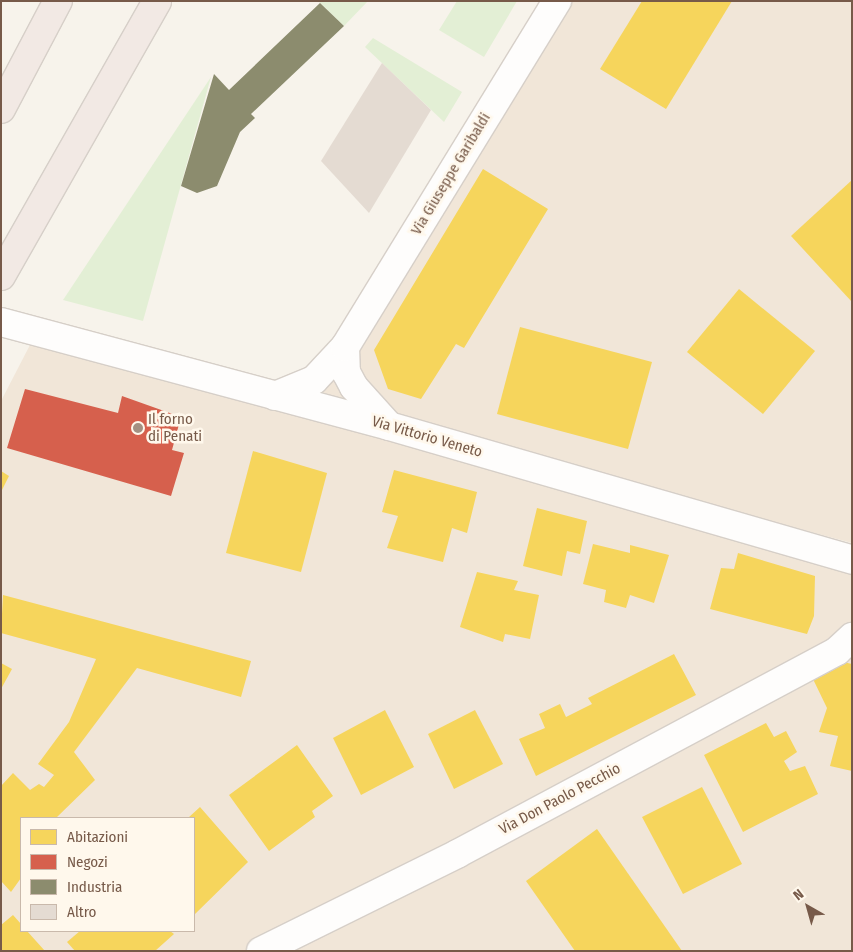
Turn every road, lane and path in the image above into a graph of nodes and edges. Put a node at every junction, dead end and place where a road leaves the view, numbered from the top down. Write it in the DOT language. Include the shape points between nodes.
graph roads {
  1 [pos="58,1"];
  2 [pos="157,1"];
  3 [pos="557,1"];
  4 [pos="1,109"];
  5 [pos="1,276"];
  6 [pos="1,322"];
  7 [pos="345,346"];
  8 [pos="275,396"];
  9 [pos="389,426"];
  10 [pos="852,560"];
  11 [pos="847,646"];
  12 [pos="261,951"];
  1 -- 4 [label="highway"];
  2 -- 5 [label="highway"];
  3 -- 7 [label="street, Via Giuseppe Garibaldi"];
  6 -- 8 [label="street, Via Vittorio Veneto"];
  7 -- 8 [label="street, Via Giuseppe Garibaldi" via="314,380"];
  7 -- 9 [label="street" via="346,372 354,387"];
  8 -- 9 [label="street, Via Vittorio Veneto"];
  9 -- 10 [label="street, Via Vittorio Veneto"];
  11 -- 12 [label="street, Via Don Paolo Pecchio" via="458,854"];
}
